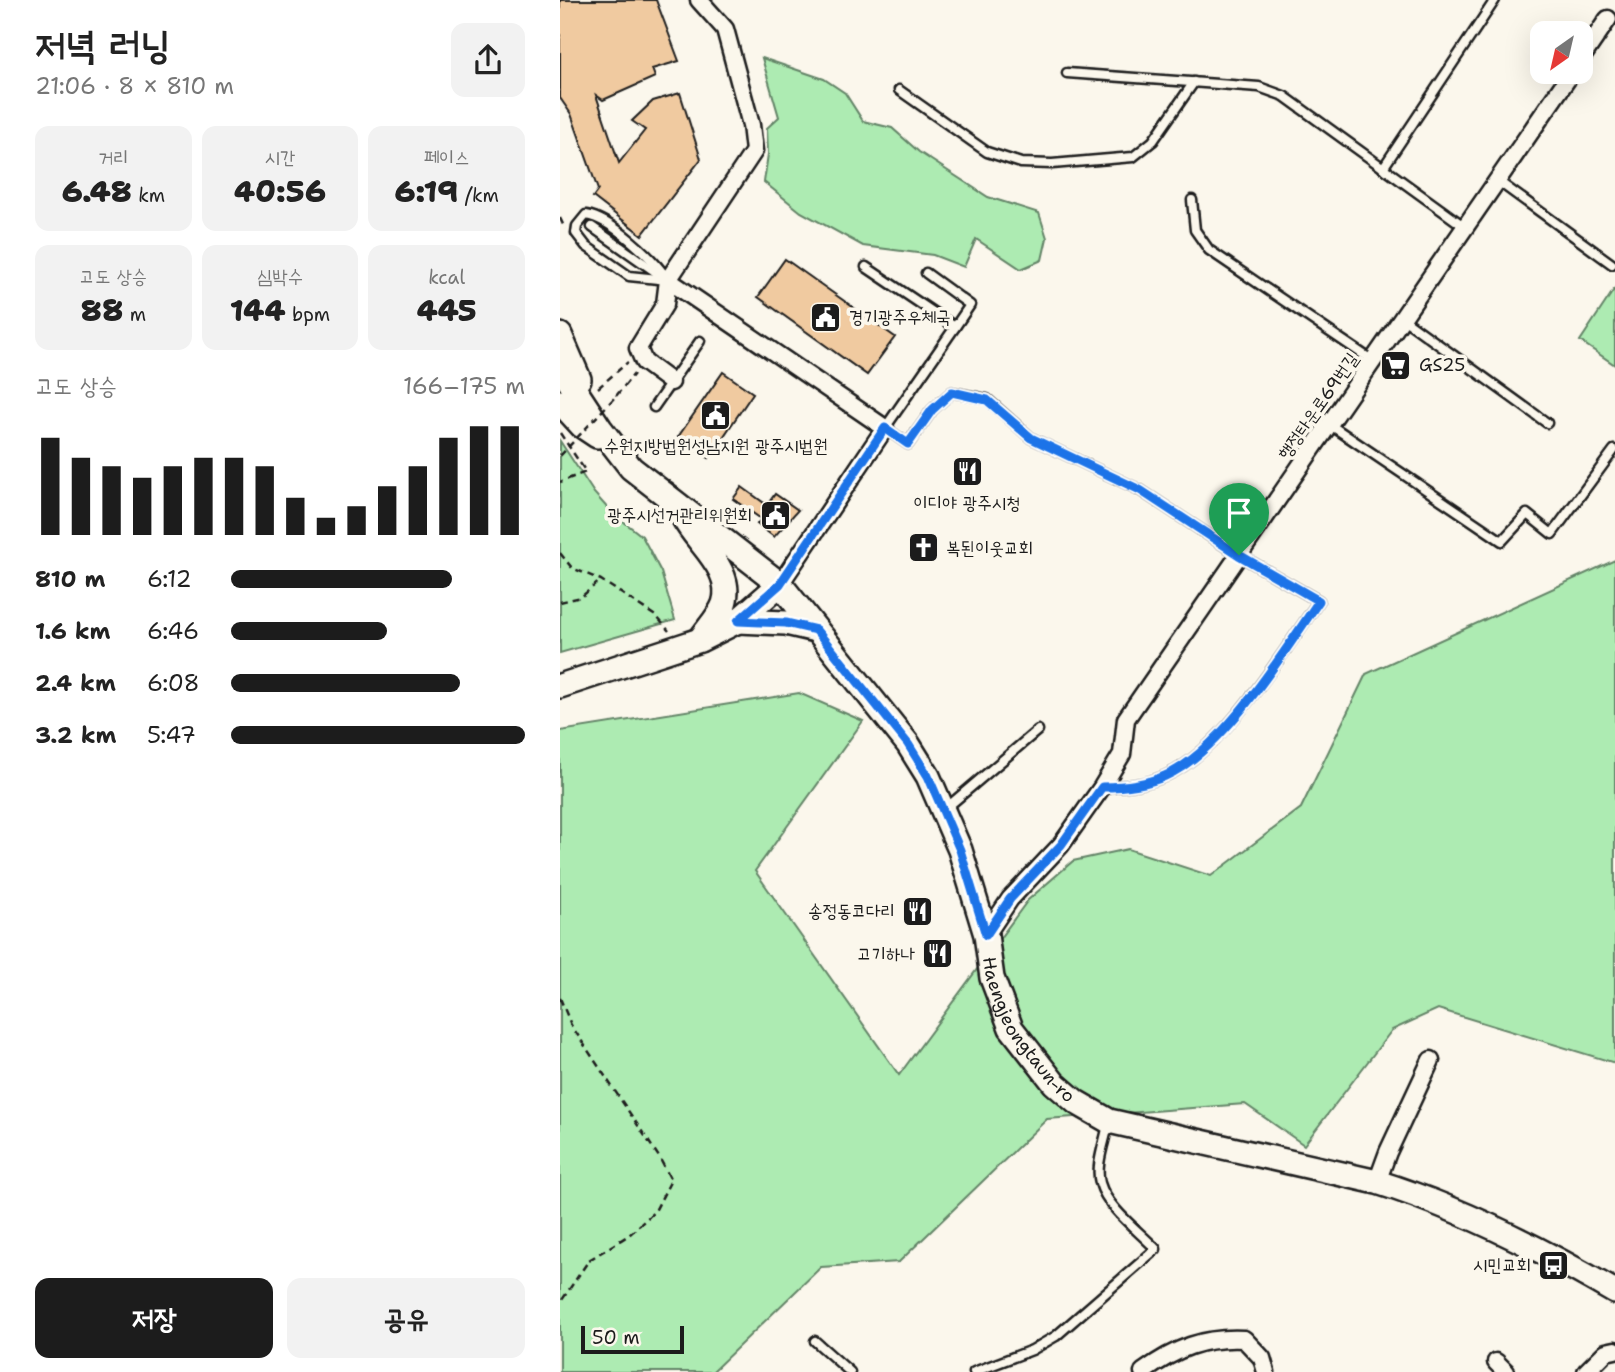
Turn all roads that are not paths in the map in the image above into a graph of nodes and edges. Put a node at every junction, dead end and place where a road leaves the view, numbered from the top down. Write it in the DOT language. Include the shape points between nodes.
graph roads {
  1 [pos="699,0"];
  2 [pos="1495,0"];
  3 [pos="1608,19"];
  4 [pos="1593,41"];
  5 [pos="1067,74"];
  6 [pos="1195,82"];
  7 [pos="1564,84"];
  8 [pos="899,90"];
  9 [pos="1383,168"];
  10 [pos="1498,181"];
  11 [pos="1192,200"];
  12 [pos="592,227"];
  13 [pos="1465,227"];
  14 [pos="1612,264"];
  15 [pos="866,267"];
  16 [pos="926,273"];
  17 [pos="668,280"];
  18 [pos="1402,318"];
  19 [pos="955,327"];
  20 [pos="560,335"];
  21 [pos="700,341"];
  22 [pos="1373,361"];
  23 [pos="560,367"];
  24 [pos="671,382"];
  25 [pos="560,402"];
  26 [pos="654,407"];
  27 [pos="1548,423"];
  28 [pos="1329,424"];
  29 [pos="885,428"];
  30 [pos="614,447"];
  31 [pos="1614,450"];
  32 [pos="674,502"];
  33 [pos="1239,555"];
  34 [pos="780,584"];
  35 [pos="738,621"];
  36 [pos="816,630"];
  37 [pos="692,643"];
  38 [pos="560,686"];
  39 [pos="1038,730"];
  40 [pos="1102,787"];
  41 [pos="943,811"];
  42 [pos="986,935"];
  43 [pos="1431,1060"];
  44 [pos="1109,1121"];
  45 [pos="1377,1182"];
  46 [pos="1615,1292"];
  47 [pos="815,1342"];
  48 [pos="1615,1350"];
  49 [pos="850,1372"];
  50 [pos="974,1372"];
  51 [pos="1143,1372"];
  52 [pos="1266,1372"];
  53 [pos="1586,1372"];
  1 -- 17 [label="street" via="725,29 754,150"];
  2 -- 9 [label="lane"];
  3 -- 4 [label="street"];
  5 -- 6 [label="lane"];
  6 -- 8 [label="lane" via="1153,141 1133,157 1052,164 1021,163 987,152"];
  6 -- 9 [label="lane" via="1259,87 1284,96"];
  7 -- 10 [label="street, 행정타운로69번길"];
  9 -- 13 [label="lane"];
  10 -- 13 [label="street, 행정타운로69번길"];
  10 -- 14 [label="lane"];
  11 -- 22 [label="lane" via="1195,230 1209,250"];
  12 -- 17 [label="lane"];
  13 -- 18 [label="street, 행정타운로69번길"];
  15 -- 19 [label="lane"];
  16 -- 19 [label="lane" via="970,305"];
  17 -- 17 [label="lane" via="650,257 598,218 586,215 581,219 579,239 616,269 629,276"];
  17 -- 24 [label="street" via="665,304 638,348 644,362"];
  17 -- 29 [label="street"];
  18 -- 22 [label="street, 행정타운로69번길"];
  18 -- 27 [label="lane"];
  19 -- 29 [label="lane"];
  20 -- 30 [label="street"];
  21 -- 24 [label="lane"];
  22 -- 28 [label="street, 행정타운로69번길"];
  23 -- 30 [label="street, Haengjeongtaun-ro"];
  24 -- 26 [label="lane"];
  25 -- 30 [label="street" via="582,426"];
  28 -- 31 [label="lane" via="1502,541 1527,514 1552,534"];
  28 -- 33 [label="street, 행정타운로69번길"];
  29 -- 33 [label="lane" via="908,444 932,410 952,392 987,400 1031,438 1140,490"];
  29 -- 34 [label="street"];
  30 -- 32 [label="street, Haengjeongtaun-ro" via="631,468"];
  32 -- 34 [label="street, Haengjeongtaun-ro"];
  32 -- 37 [label="street" via="691,533 715,559 726,585 724,606"];
  33 -- 40 [label="street, 행정타운로69번길" via="1126,719 1122,754"];
  33 -- 40 [label="lane" via="1319,601 1259,688 1211,743 1166,776 1130,786"];
  34 -- 35 [label="street"];
  34 -- 36 [label="street, Haengjeongtaun-ro"];
  35 -- 36 [label="street" via="786,623"];
  35 -- 37 [label="street"];
  36 -- 41 [label="street, Haengjeongtaun-ro" via="908,744"];
  37 -- 38 [label="street"];
  39 -- 41 [label="lane"];
  40 -- 42 [label="street, 행정타운로69번길" via="1061,845 1010,899"];
  41 -- 42 [label="street, Haengjeongtaun-ro"];
  42 -- 44 [label="street, Haengjeongtaun-ro" via="992,978 1011,1028 1054,1083"];
  43 -- 45 [label="street"];
  44 -- 45 [label="street, Haengjeongtaun-ro"];
  44 -- 50 [label="lane" via="1100,1183 1108,1198 1156,1249 1056,1336"];
  45 -- 46 [label="street, Haengjeongtaun-ro" via="1456,1211"];
  47 -- 49 [label="lane"];
  48 -- 53 [label="street" via="1606,1352"];
  51 -- 52 [label="street" via="1168,1354 1214,1338 1244,1339 1262,1358"];
}
